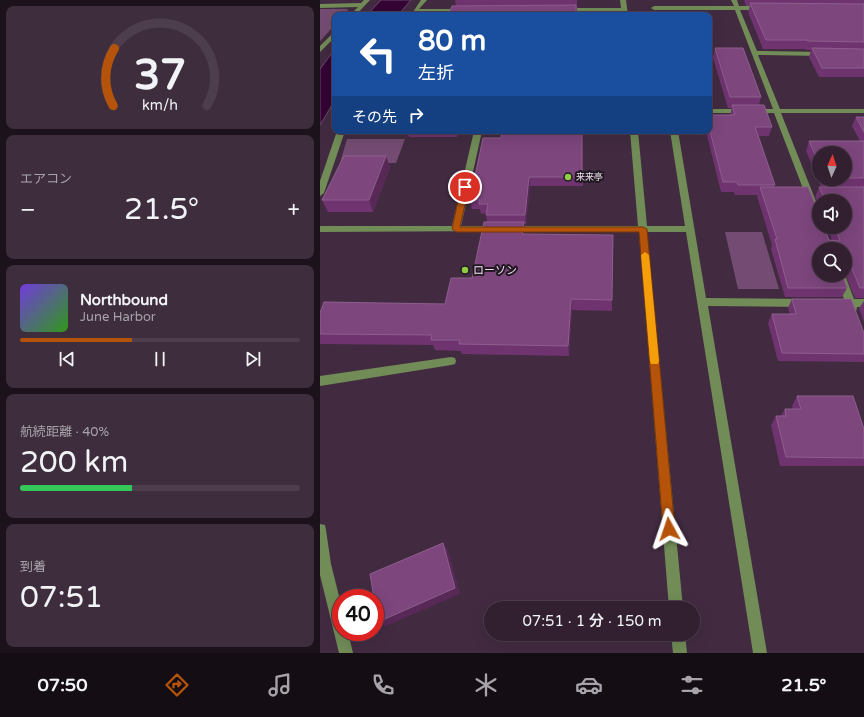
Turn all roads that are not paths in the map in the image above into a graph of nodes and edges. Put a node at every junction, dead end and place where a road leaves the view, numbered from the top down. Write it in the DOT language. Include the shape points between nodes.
graph roads {
  1 [pos="367,0"];
  2 [pos="424,0"];
  3 [pos="623,0"];
  4 [pos="652,0"];
  5 [pos="734,0"];
  6 [pos="362,5"];
  7 [pos="320,6"];
  8 [pos="654,8"];
  9 [pos="737,8"];
  10 [pos="769,8"];
  11 [pos="554,10"];
  12 [pos="469,11"];
  13 [pos="356,12"];
  14 [pos="414,12"];
  15 [pos="441,12"];
  16 [pos="601,12"];
  17 [pos="624,12"];
  18 [pos="655,12"];
  19 [pos="332,36"];
  20 [pos="320,50"];
  21 [pos="754,53"];
  22 [pos="833,54"];
  23 [pos="712,111"];
  24 [pos="776,111"];
  25 [pos="864,112"];
  26 [pos="340,134"];
  27 [pos="477,134"];
  28 [pos="634,134"];
  29 [pos="674,134"];
  30 [pos="320,193"];
  31 [pos="812,196"];
  32 [pos="320,229"];
  33 [pos="456,229"];
  34 [pos="643,229"];
  35 [pos="690,229"];
  36 [pos="843,282"];
  37 [pos="702,302"];
  38 [pos="812,303"];
  39 [pos="827,303"];
  40 [pos="851,303"];
  41 [pos="864,303"];
  42 [pos="856,317"];
  43 [pos="451,361"];
  44 [pos="320,381"];
  45 [pos="320,530"];
  46 [pos="675,601"];
  47 [pos="679,641"];
  48 [pos="346,653"];
  49 [pos="680,653"];
  50 [pos="760,653"];
  1 -- 6 [label="street"];
  2 -- 14 [label="street"];
  3 -- 17 [label="street"];
  4 -- 8 [label="street"];
  5 -- 9 [label="street"];
  6 -- 7 [label="street"];
  6 -- 13 [label="street"];
  8 -- 9 [label="street"];
  8 -- 18 [label="street"];
  9 -- 10 [label="street"];
  9 -- 21 [label="street"];
  11 -- 16 [label="street"];
  12 -- 15 [label="street"];
  19 -- 20 [label="street"];
  21 -- 22 [label="street"];
  21 -- 24 [label="street"];
  23 -- 24 [label="street"];
  24 -- 25 [label="street"];
  24 -- 31 [label="street"];
  26 -- 30 [label="street"];
  27 -- 33 [label="street"];
  28 -- 34 [label="street"];
  29 -- 35 [label="street"];
  32 -- 33 [label="street"];
  33 -- 34 [label="street"];
  34 -- 35 [label="street"];
  34 -- 46 [label="street"];
  35 -- 37 [label="street"];
  36 -- 40 [label="street"];
  37 -- 38 [label="street"];
  37 -- 50 [label="street"];
  39 -- 40 [label="street"];
  40 -- 41 [label="street"];
  40 -- 42 [label="street"];
  43 -- 44 [label="street"];
  45 -- 48 [label="street" via="324,564"];
  47 -- 49 [label="street"];
}
